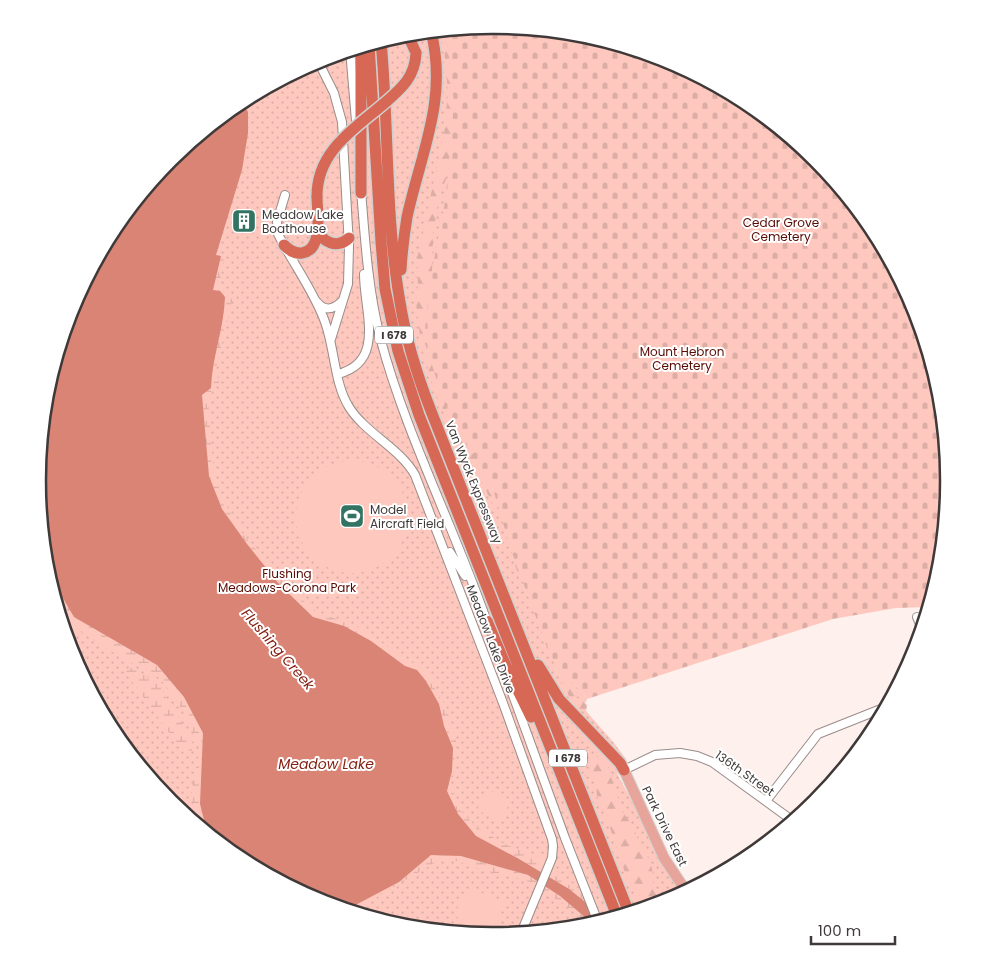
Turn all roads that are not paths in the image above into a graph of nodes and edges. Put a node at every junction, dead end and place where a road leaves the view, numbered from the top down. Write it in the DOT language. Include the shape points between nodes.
graph roads {
  1 [pos="432,38"];
  2 [pos="411,41"];
  3 [pos="417,41"];
  4 [pos="381,48"];
  5 [pos="369,51"];
  6 [pos="361,54"];
  7 [pos="416,54"];
  8 [pos="351,57"];
  9 [pos="321,68"];
  10 [pos="361,193"];
  11 [pos="285,196"];
  12 [pos="318,228"];
  13 [pos="349,238"];
  14 [pos="284,245"];
  15 [pos="365,247"];
  16 [pos="343,299"];
  17 [pos="316,301"];
  18 [pos="400,302"];
  19 [pos="331,341"];
  20 [pos="338,374"];
  21 [pos="440,538"];
  22 [pos="477,596"];
  23 [pos="507,603"];
  24 [pos="486,621"];
  25 [pos="875,711"];
  26 [pos="624,770"];
  27 [pos="766,801"];
  28 [pos="787,817"];
  29 [pos="598,868"];
  30 [pos="682,885"];
  31 [pos="627,907"];
  32 [pos="615,910"];
  33 [pos="595,915"];
  34 [pos="524,926"];
  1 -- 18 [label="highway" via="436,100 405,229"];
  2 -- 7 [label="highway"];
  3 -- 7 [label="highway"];
  4 -- 18 [label="highway, Van Wyck Expressway / I 678" via="392,234"];
  5 -- 29 [label="highway, Van Wyck Expressway / I 678" via="382,266 398,350 419,416"];
  6 -- 10 [label="highway"];
  7 -- 12 [label="highway, bridge" via="412,72 404,85 326,158 316,196"];
  8 -- 10 [label="street"];
  9 -- 13 [label="street" via="334,93 342,122"];
  10 -- 15 [label="street"];
  11 -- 14 [label="street, Meadow Lake Drive" via="277,225"];
  12 -- 13 [label="highway" via="322,239 330,243 340,244"];
  12 -- 14 [label="highway" via="314,245 305,253 293,252"];
  13 -- 16 [label="street" via="350,271"];
  14 -- 17 [label="street, Meadow Lake Drive"];
  15 -- 20 [label="street" via="369,345 357,366"];
  15 -- 22 [label="street" via="374,308 393,382"];
  16 -- 17 [label="street" via="329,309"];
  16 -- 19 [label="street"];
  17 -- 19 [label="street, Meadow Lake Drive"];
  18 -- 23 [label="highway, Van Wyck Expressway / I 678" via="423,391"];
  19 -- 20 [label="street, Meadow Lake Drive"];
  20 -- 21 [label="street, Meadow Lake Drive" via="351,410 413,472"];
  21 -- 22 [label="street"];
  21 -- 34 [label="street, Meadow Lake Drive" via="552,839 553,854"];
  22 -- 24 [label="street"];
  23 -- 26 [label="highway" via="554,692"];
  23 -- 31 [label="highway, Van Wyck Expressway / I 678"];
  24 -- 29 [label="highway"];
  24 -- 33 [label="street"];
  25 -- 27 [label="street" via="818,734"];
  26 -- 27 [label="street, 136th Street" via="668,753 697,756 712,762"];
  26 -- 30 [label="main road, Park Drive East" via="664,858"];
  27 -- 28 [label="street, 136th Street"];
  29 -- 32 [label="highway, Van Wyck Expressway / I 678"];
}
